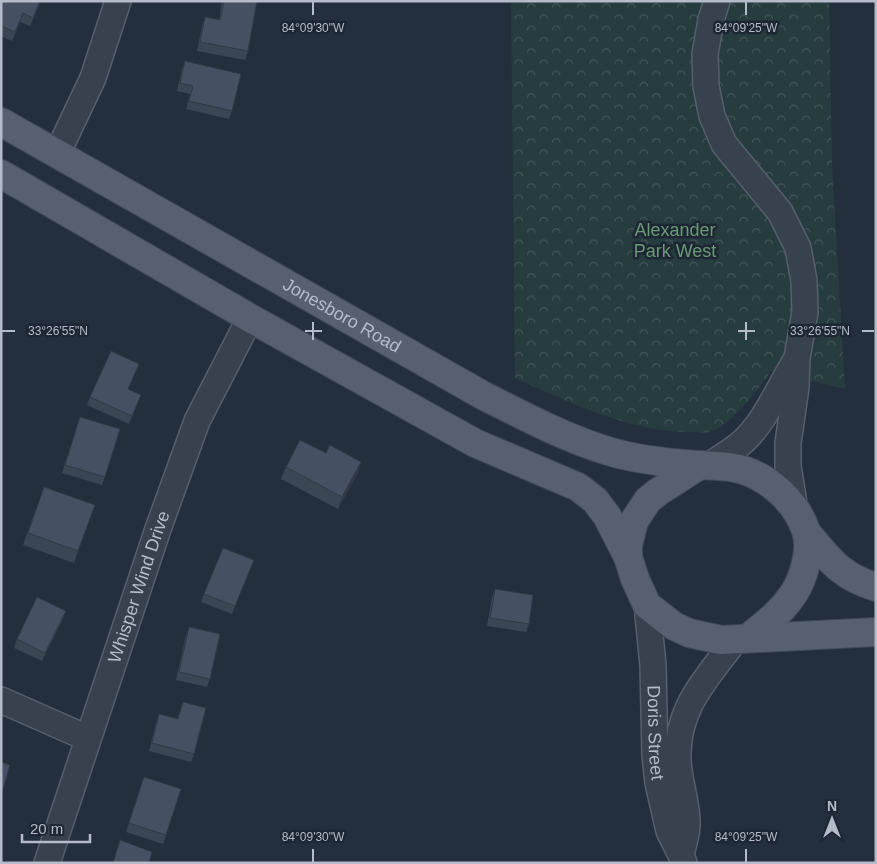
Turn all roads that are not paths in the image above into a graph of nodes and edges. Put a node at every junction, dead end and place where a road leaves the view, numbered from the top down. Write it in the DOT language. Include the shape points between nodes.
graph roads {
  1 [pos="118,1"];
  2 [pos="717,1"];
  3 [pos="1,122"];
  4 [pos="57,154"];
  5 [pos="1,174"];
  6 [pos="250,318"];
  7 [pos="797,358"];
  8 [pos="705,465"];
  9 [pos="801,521"];
  10 [pos="628,557"];
  11 [pos="876,587"];
  12 [pos="647,605"];
  13 [pos="876,632"];
  14 [pos="741,639"];
  15 [pos="1,700"];
  16 [pos="87,738"];
  17 [pos="682,859"];
  18 [pos="47,863"];
  1 -- 4 [label="street" via="93,78"];
  2 -- 7 [label="street" via="705,54 706,86 712,116 724,144 780,212 798,248 805,312"];
  3 -- 4 [label="main road, Jonesboro Road"];
  4 -- 8 [label="main road, Jonesboro Road" via="484,396 540,424 610,452 652,461"];
  5 -- 6 [label="main road"];
  6 -- 10 [label="main road" via="475,443 578,487 608,516"];
  6 -- 16 [label="street, Whisper Wind Drive" via="198,421"];
  7 -- 8 [label="street" via="754,430 740,445"];
  7 -- 9 [label="street" via="788,466"];
  8 -- 9 [label="main road" via="730,466 761,478 776,488"];
  8 -- 10 [label="main road" via="658,492 644,505 630,533"];
  9 -- 11 [label="main road" via="835,567 859,582"];
  9 -- 14 [label="main road" via="806,562 795,592 785,606"];
  10 -- 12 [label="main road"];
  12 -- 14 [label="main road" via="688,633 705,638"];
  12 -- 17 [label="street, Doris Street" via="658,783 669,831"];
  13 -- 14 [label="main road"];
  14 -- 17 [label="street, Doris Street" via="703,680 681,729 678,760 687,824"];
  15 -- 16 [label="street"];
  16 -- 18 [label="street, Whisper Wind Drive"];
}
